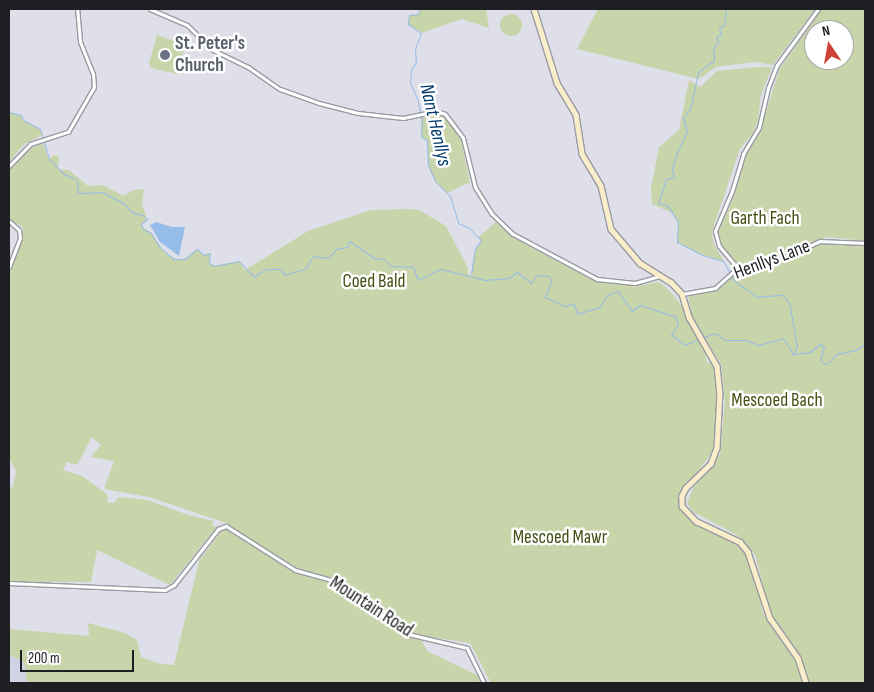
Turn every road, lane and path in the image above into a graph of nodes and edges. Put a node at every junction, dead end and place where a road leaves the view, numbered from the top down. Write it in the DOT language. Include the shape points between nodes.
graph roads {
  1 [pos="77,9"];
  2 [pos="150,9"];
  3 [pos="534,9"];
  4 [pos="818,9"];
  5 [pos="9,166"];
  6 [pos="9,221"];
  7 [pos="865,243"];
  8 [pos="9,267"];
  9 [pos="734,271"];
  10 [pos="660,276"];
  11 [pos="682,294"];
  12 [pos="9,583"];
  13 [pos="484,683"];
  14 [pos="806,683"];
  1 -- 5 [label="street" via="80,41 93,74 94,87 73,127 25,147"];
  2 -- 10 [label="street" via="194,30 213,50 248,67 280,89 358,113 414,116 441,112 451,119 465,143 475,187 492,214 513,234 597,279 635,283"];
  3 -- 10 [label="street" via="557,83 576,115 582,154 601,186 608,222 622,245"];
  4 -- 9 [label="street" via="777,66 759,127 743,154 727,206 714,231 719,246 735,265"];
  6 -- 8 [label="street" via="20,234"];
  7 -- 9 [label="street, Henllys Lane" via="820,241 792,254"];
  9 -- 11 [label="street, Henllys Lane" via="715,288"];
  10 -- 11 [label="street"];
  11 -- 14 [label="street" via="717,366 719,379 717,448 711,464 686,488 682,506 696,521 740,542 748,552 770,618 798,658"];
  12 -- 13 [label="street, Mountain Road" via="165,590 174,585 218,529 226,526 288,567 335,581 408,634 467,648"];
}
